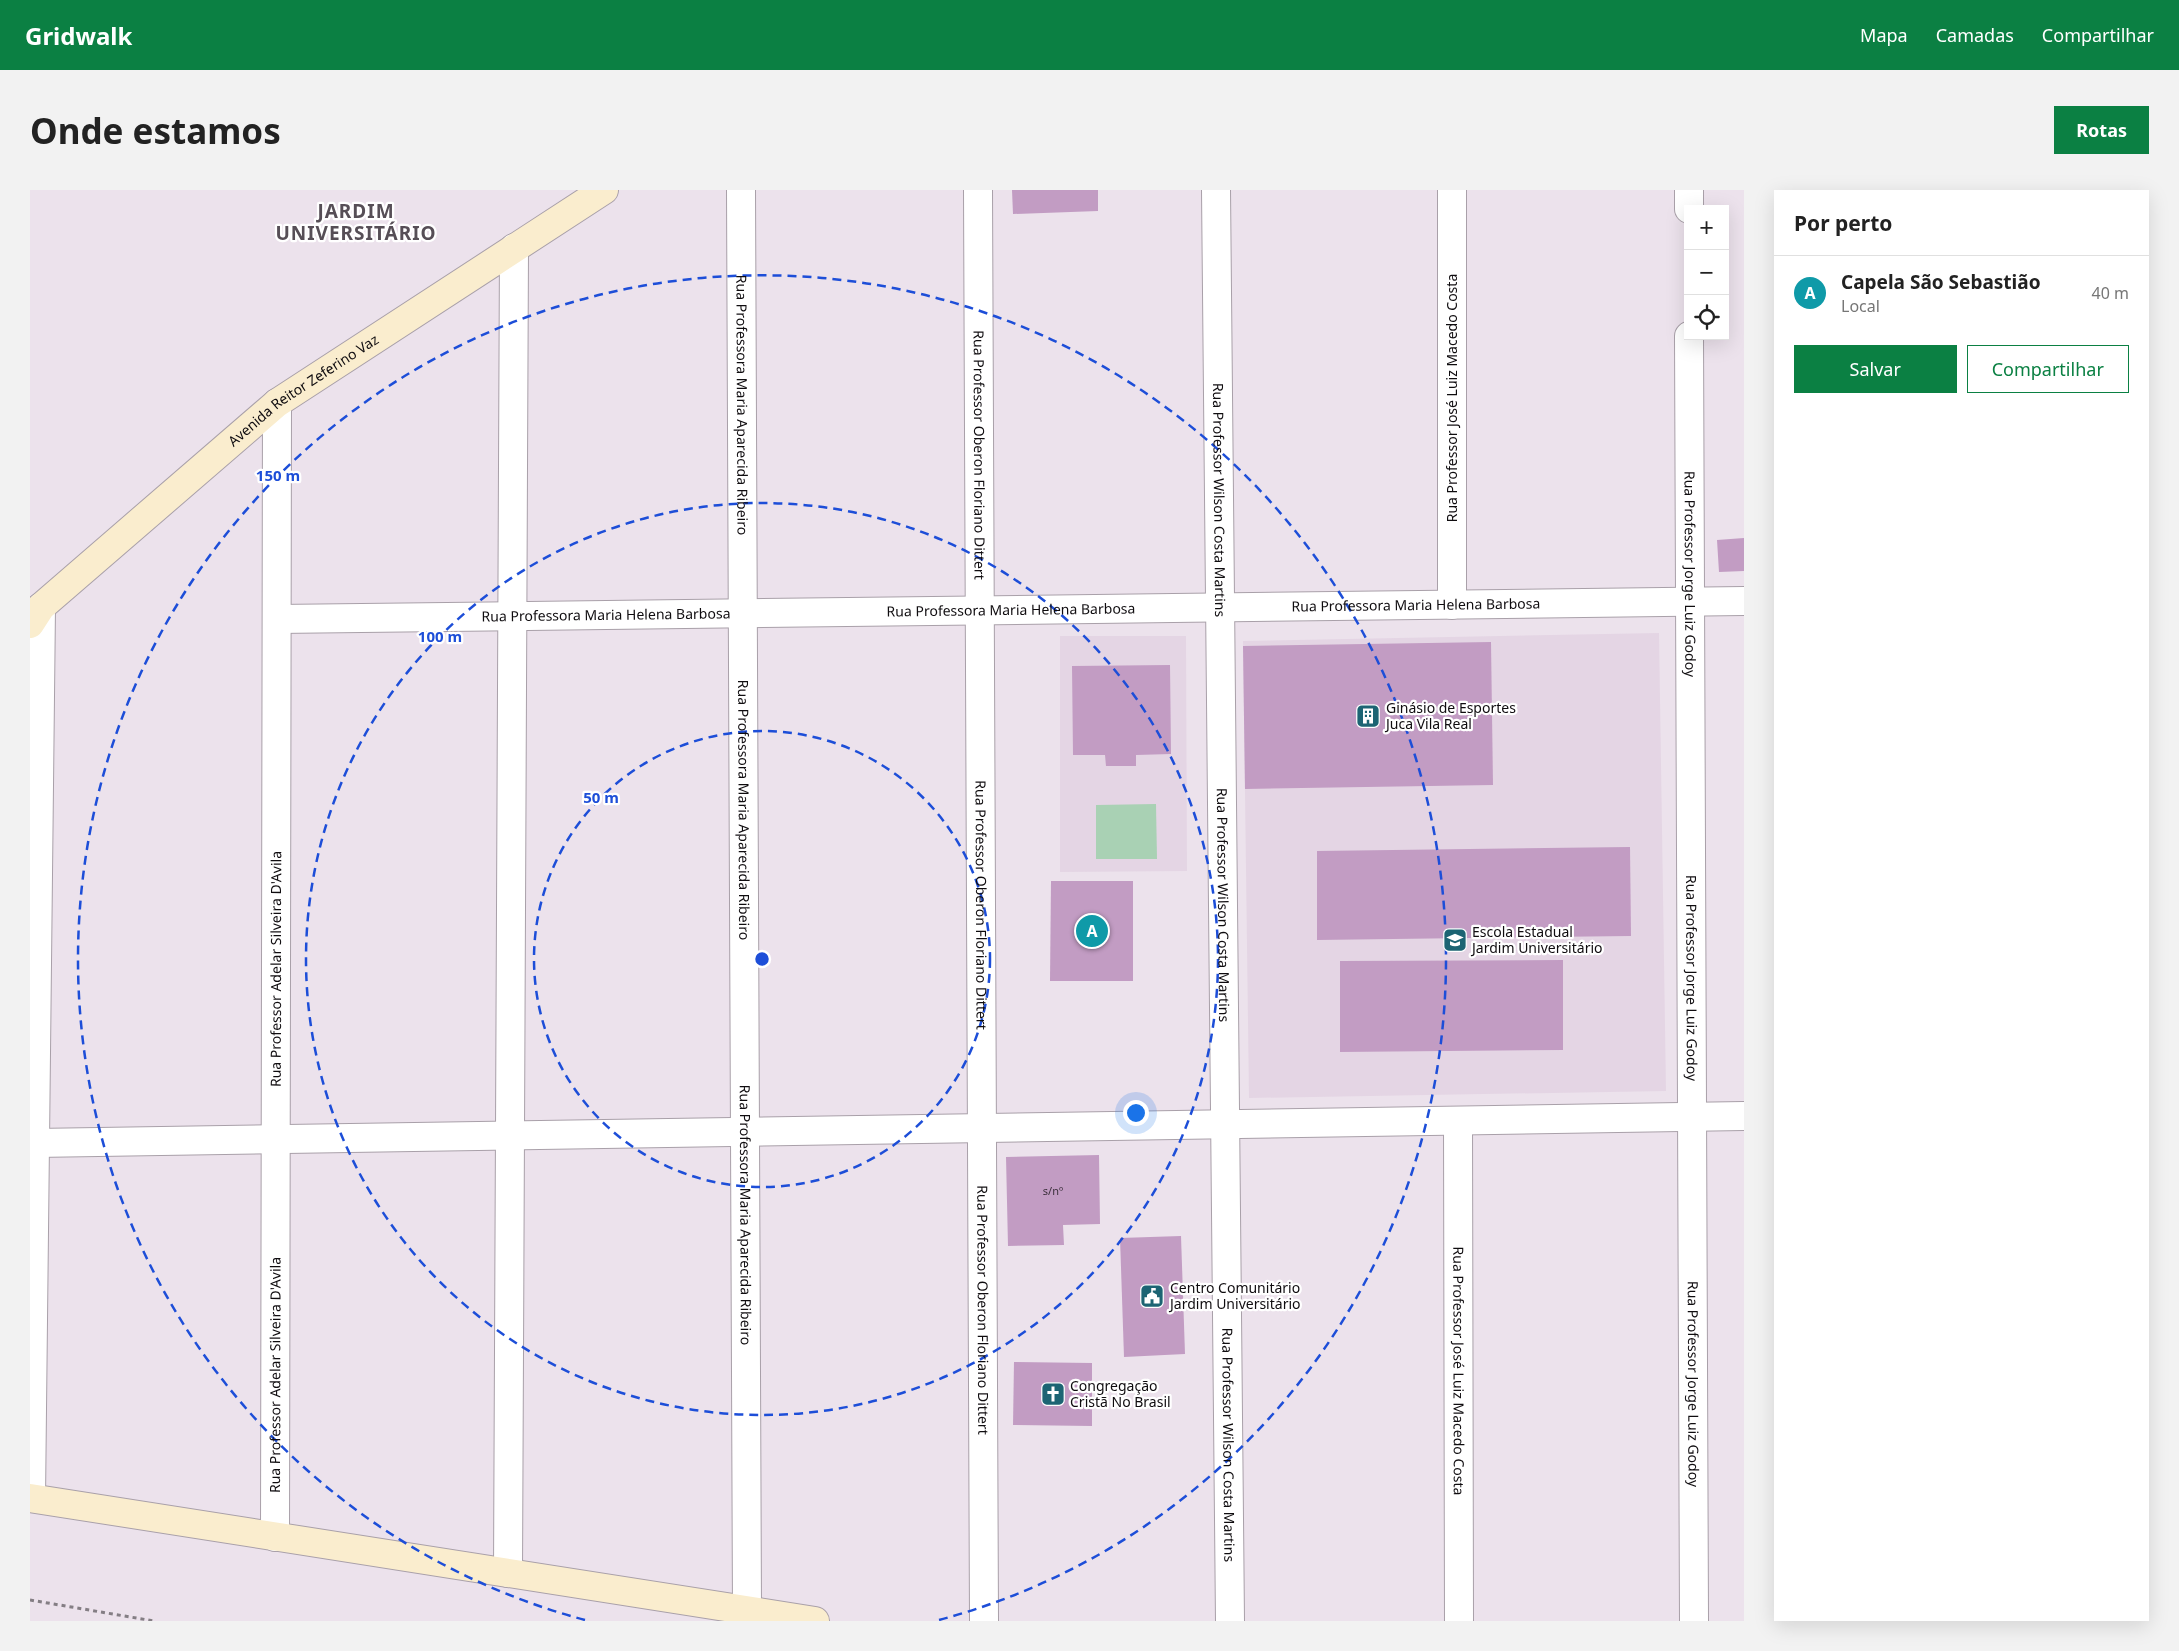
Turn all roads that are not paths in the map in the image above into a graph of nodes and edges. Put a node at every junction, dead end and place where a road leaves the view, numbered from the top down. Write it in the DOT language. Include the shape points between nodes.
graph roads {
  1 [pos="604,190"];
  2 [pos="741,190"];
  3 [pos="978,190"];
  4 [pos="1216,190"];
  5 [pos="1452,190"];
  6 [pos="1689,190"];
  7 [pos="1689,205"];
  8 [pos="514,248"];
  9 [pos="1689,340"];
  10 [pos="277,403"];
  11 [pos="1744,601"];
  12 [pos="1690,602"];
  13 [pos="1452,605"];
  14 [pos="1220,608"];
  15 [pos="979,611"];
  16 [pos="743,614"];
  17 [pos="36,616"];
  18 [pos="512,616"];
  19 [pos="276,619"];
  20 [pos="1744,1116"];
  21 [pos="1692,1117"];
  22 [pos="1458,1121"];
  23 [pos="1225,1125"];
  24 [pos="982,1128"];
  25 [pos="745,1132"];
  26 [pos="510,1135"];
  27 [pos="276,1140"];
  28 [pos="35,1143"];
  29 [pos="30,1498"];
  30 [pos="275,1537"];
  31 [pos="508,1573"];
  32 [pos="747,1610"];
  33 [pos="815,1621"];
  34 [pos="984,1621"];
  35 [pos="1230,1621"];
  36 [pos="1459,1621"];
  37 [pos="1694,1621"];
  1 -- 8 [label="street, Avenida Reitor Zeferino Vaz"];
  2 -- 16 [label="street, Rua Professora Maria Aparecida Ribeiro"];
  3 -- 15 [label="street, Rua Professor Oberon Floriano Dittert"];
  4 -- 14 [label="street, Rua Professor Wilson Costa Martins"];
  5 -- 13 [label="street, Rua Professor José Luiz Macedo Costa"];
  6 -- 7 [label="street"];
  8 -- 10 [label="street, Avenida Reitor Zeferino Vaz"];
  8 -- 18 [label="street"];
  9 -- 12 [label="street, Rua Professor Jorge Luiz Godoy"];
  10 -- 17 [label="street, Avenida Reitor Zeferino Vaz"];
  10 -- 19 [label="street, Rua Professor Adelar Silveira D'Avila"];
  11 -- 12 [label="street, Rua Professora Maria Helena Barbosa"];
  12 -- 13 [label="street, Rua Professora Maria Helena Barbosa"];
  12 -- 21 [label="street, Rua Professor Jorge Luiz Godoy"];
  13 -- 14 [label="street, Rua Professora Maria Helena Barbosa"];
  14 -- 15 [label="street, Rua Professora Maria Helena Barbosa"];
  14 -- 23 [label="street, Rua Professor Wilson Costa Martins"];
  15 -- 16 [label="street, Rua Professora Maria Helena Barbosa"];
  15 -- 24 [label="street, Rua Professor Oberon Floriano Dittert"];
  16 -- 18 [label="street, Rua Professora Maria Helena Barbosa"];
  16 -- 25 [label="street, Rua Professora Maria Aparecida Ribeiro"];
  17 -- 28 [label="street"];
  18 -- 19 [label="street, Rua Professora Maria Helena Barbosa"];
  18 -- 26 [label="street"];
  19 -- 27 [label="street, Rua Professor Adelar Silveira D'Avila"];
  20 -- 21 [label="street"];
  21 -- 22 [label="street"];
  21 -- 37 [label="street, Rua Professor Jorge Luiz Godoy"];
  22 -- 23 [label="street"];
  22 -- 36 [label="street, Rua Professor José Luiz Macedo Costa"];
  23 -- 24 [label="street"];
  23 -- 35 [label="street, Rua Professor Wilson Costa Martins"];
  24 -- 25 [label="street"];
  24 -- 34 [label="street, Rua Professor Oberon Floriano Dittert"];
  25 -- 26 [label="street"];
  25 -- 32 [label="street, Rua Professora Maria Aparecida Ribeiro"];
  26 -- 27 [label="street"];
  26 -- 31 [label="street"];
  27 -- 28 [label="street"];
  27 -- 30 [label="street, Rua Professor Adelar Silveira D'Avila"];
  28 -- 29 [label="street"];
  29 -- 30 [label="street"];
  30 -- 31 [label="street"];
  31 -- 32 [label="street"];
  32 -- 33 [label="street"];
}
